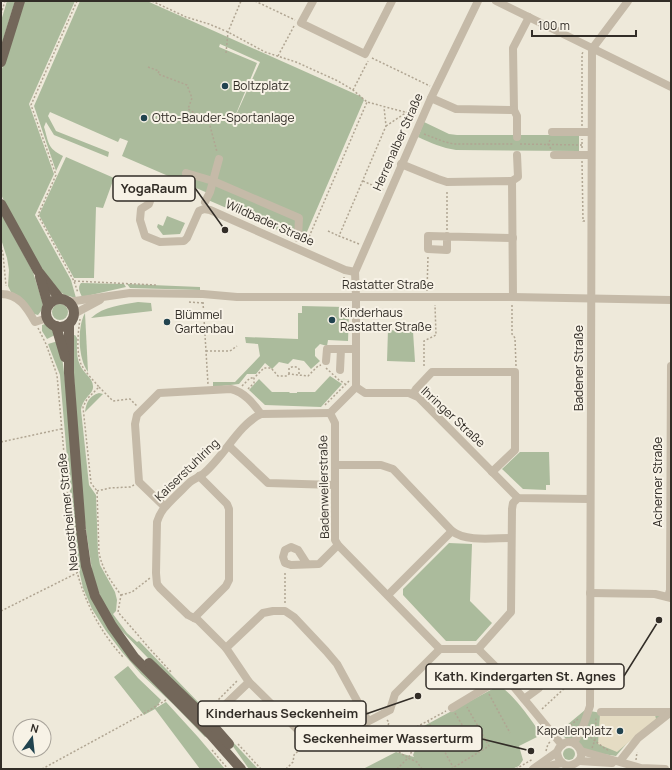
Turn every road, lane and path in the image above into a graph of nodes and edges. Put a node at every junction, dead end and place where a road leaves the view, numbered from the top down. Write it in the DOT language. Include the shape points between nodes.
graph roads {
  1 [pos="5,1"];
  2 [pos="20,1"];
  3 [pos="76,1"];
  4 [pos="152,1"];
  5 [pos="241,1"];
  6 [pos="255,1"];
  7 [pos="313,1"];
  8 [pos="392,1"];
  9 [pos="478,1"];
  10 [pos="496,1"];
  11 [pos="628,1"];
  12 [pos="1,14"];
  13 [pos="529,17"];
  14 [pos="228,32"];
  15 [pos="592,49"];
  16 [pos="226,53"];
  17 [pos="278,56"];
  18 [pos="1,62"];
  19 [pos="148,67"];
  20 [pos="671,87"];
  21 [pos="436,89"];
  22 [pos="353,90"];
  23 [pos="431,98"];
  24 [pos="367,102"];
  25 [pos="384,107"];
  26 [pos="514,110"];
  27 [pos="407,112"];
  28 [pos="423,116"];
  29 [pos="386,126"];
  30 [pos="416,130"];
  31 [pos="552,132"];
  32 [pos="591,132"];
  33 [pos="517,137"];
  34 [pos="548,144"];
  35 [pos="591,145"];
  36 [pos="518,155"];
  37 [pos="554,155"];
  38 [pos="591,155"];
  39 [pos="219,159"];
  40 [pos="401,164"];
  41 [pos="186,173"];
  42 [pos="213,181"];
  43 [pos="363,181"];
  44 [pos="512,181"];
  45 [pos="447,182"];
  46 [pos="154,190"];
  47 [pos="389,192"];
  48 [pos="205,202"];
  49 [pos="1,204"];
  50 [pos="328,231"];
  51 [pos="339,236"];
  52 [pos="447,236"];
  53 [pos="298,238"];
  54 [pos="513,238"];
  55 [pos="1,246"];
  56 [pos="365,247"];
  57 [pos="428,249"];
  58 [pos="302,251"];
  59 [pos="38,271"];
  60 [pos="355,272"];
  61 [pos="5,294"];
  62 [pos="356,297"];
  63 [pos="513,297"];
  64 [pos="591,298"];
  65 [pos="64,300"];
  66 [pos="433,300"];
  67 [pos="671,300"];
  68 [pos="189,302"];
  69 [pos="82,304"];
  70 [pos="48,305"];
  71 [pos="74,314"];
  72 [pos="47,318"];
  73 [pos="35,322"];
  74 [pos="68,324"];
  75 [pos="56,326"];
  76 [pos="237,346"];
  77 [pos="340,349"];
  78 [pos="356,349"];
  79 [pos="206,351"];
  80 [pos="326,361"];
  81 [pos="424,366"];
  82 [pos="671,366"];
  83 [pos="340,370"];
  84 [pos="515,372"];
  85 [pos="69,373"];
  86 [pos="289,374"];
  87 [pos="299,374"];
  88 [pos="429,375"];
  89 [pos="254,378"];
  90 [pos="350,379"];
  91 [pos="345,384"];
  92 [pos="99,387"];
  93 [pos="356,387"];
  94 [pos="208,391"];
  95 [pos="240,392"];
  96 [pos="413,394"];
  97 [pos="322,408"];
  98 [pos="141,411"];
  99 [pos="330,413"];
  100 [pos="262,414"];
  101 [pos="61,429"];
  102 [pos="1,442"];
  103 [pos="229,446"];
  104 [pos="336,465"];
  105 [pos="492,472"];
  106 [pos="199,476"];
  107 [pos="139,482"];
  108 [pos="335,484"];
  109 [pos="97,492"];
  110 [pos="518,498"];
  111 [pos="590,499"];
  112 [pos="165,507"];
  113 [pos="670,526"];
  114 [pos="452,530"];
  115 [pos="511,538"];
  116 [pos="338,545"];
  117 [pos="286,563"];
  118 [pos="307,564"];
  119 [pos="77,573"];
  120 [pos="156,573"];
  121 [pos="590,593"];
  122 [pos="121,595"];
  123 [pos="388,595"];
  124 [pos="670,598"];
  125 [pos="285,611"];
  126 [pos="1,612"];
  127 [pos="194,618"];
  128 [pos="226,648"];
  129 [pos="440,649"];
  130 [pos="478,649"];
  131 [pos="124,658"];
  132 [pos="244,674"];
  133 [pos="175,676"];
  134 [pos="505,676"];
  135 [pos="249,682"];
  136 [pos="590,684"];
  137 [pos="513,686"];
  138 [pos="486,688"];
  139 [pos="161,696"];
  140 [pos="524,700"];
  141 [pos="464,701"];
  142 [pos="205,705"];
  143 [pos="452,708"];
  144 [pos="539,711"];
  145 [pos="671,712"];
  146 [pos="384,713"];
  147 [pos="599,713"];
  148 [pos="368,721"];
  149 [pos="428,721"];
  150 [pos="205,723"];
  151 [pos="569,726"];
  152 [pos="510,733"];
  153 [pos="467,734"];
  154 [pos="556,738"];
  155 [pos="308,740"];
  156 [pos="595,740"];
  157 [pos="236,742"];
  158 [pos="574,743"];
  159 [pos="209,746"];
  160 [pos="560,748"];
  161 [pos="581,751"];
  162 [pos="545,753"];
  163 [pos="591,754"];
  164 [pos="408,758"];
  165 [pos="621,758"];
  166 [pos="533,759"];
  167 [pos="579,761"];
  168 [pos="567,766"];
  169 [pos="452,768"];
  170 [pos="42,769"];
  171 [pos="228,769"];
  172 [pos="241,769"];
  173 [pos="246,769"];
  174 [pos="261,769"];
  175 [pos="286,769"];
  176 [pos="397,769"];
  177 [pos="422,769"];
  178 [pos="516,769"];
  179 [pos="534,769"];
  180 [pos="665,769"];
  1 -- 12 [label="path"];
  2 -- 18 [label="main road"];
  3 -- 69 [label="path" via="31,105 56,175 38,215 74,282"];
  4 -- 14 [label="path"];
  5 -- 14 [label="path"];
  6 -- 17 [label="path" via="297,21"];
  7 -- 8 [label="street" via="302,24 365,54"];
  9 -- 21 [label="street, Herrenalber Straße"];
  10 -- 13 [label="street"];
  11 -- 15 [label="street"];
  13 -- 15 [label="street"];
  13 -- 26 [label="street" via="513,48"];
  14 -- 16 [label="path"];
  14 -- 17 [label="path" via="251,46"];
  15 -- 20 [label="street"];
  15 -- 32 [label="street, Badener Straße"];
  17 -- 22 [label="path" via="310,68"];
  19 -- 39 [label="path" via="159,71 158,74 187,85 192,98 188,109 209,122"];
  21 -- 22 [label="path" via="370,57"];
  21 -- 23 [label="street, Herrenalber Straße"];
  22 -- 24 [label="path"];
  23 -- 26 [label="street" via="456,109"];
  23 -- 28 [label="street, Herrenalber Straße"];
  24 -- 25 [label="path"];
  24 -- 58 [label="path"];
  25 -- 27 [label="path"];
  25 -- 29 [label="path"];
  26 -- 33 [label="street" via="518,116"];
  27 -- 28 [label="path"];
  27 -- 29 [label="path"];
  28 -- 30 [label="street, Herrenalber Straße"];
  29 -- 43 [label="path"];
  30 -- 34 [label="path" via="454,144"];
  30 -- 40 [label="street, Herrenalber Straße"];
  31 -- 32 [label="street"];
  31 -- 34 [label="path"];
  32 -- 35 [label="street, Badener Straße"];
  34 -- 35 [label="path"];
  34 -- 37 [label="path"];
  35 -- 38 [label="street, Badener Straße"];
  36 -- 44 [label="street" via="518,177"];
  37 -- 38 [label="street"];
  38 -- 64 [label="street, Badener Straße"];
  39 -- 42 [label="street"];
  40 -- 45 [label="street"];
  40 -- 47 [label="street, Herrenalber Straße"];
  41 -- 42 [label="street"];
  42 -- 48 [label="street"];
  42 -- 53 [label="street" via="299,218"];
  43 -- 47 [label="path"];
  43 -- 51 [label="path"];
  44 -- 45 [label="street"];
  44 -- 54 [label="street"];
  45 -- 52 [label="path"];
  46 -- 58 [label="street, Wildbader Straße" via="149,204 141,209 140,220 145,236 160,242 184,241 199,211 204,209"];
  47 -- 56 [label="street, Herrenalber Straße"];
  49 -- 59 [label="main road"];
  50 -- 51 [label="path"];
  51 -- 56 [label="path"];
  52 -- 54 [label="street"];
  52 -- 57 [label="street" via="428,236"];
  52 -- 57 [label="street" via="447,250"];
  54 -- 63 [label="street"];
  55 -- 61 [label="path" via="4,254"];
  56 -- 60 [label="street, Herrenalber Straße"];
  57 -- 66 [label="path"];
  58 -- 60 [label="street, Wildbader Straße"];
  59 -- 65 [label="main road"];
  59 -- 70 [label="main road"];
  60 -- 62 [label="street, Herrenalber Straße"];
  61 -- 73 [label="street" via="19,300"];
  62 -- 66 [label="street, Rastatter Straße"];
  62 -- 69 [label="street, Rastatter Straße" via="237,297 130,293"];
  62 -- 78 [label="street"];
  63 -- 64 [label="street, Rastatter Straße"];
  63 -- 66 [label="street, Rastatter Straße"];
  63 -- 84 [label="path"];
  64 -- 67 [label="street, Rastatter Straße"];
  64 -- 111 [label="street, Badener Straße"];
  65 -- 69 [label="street, Rastatter Straße"];
  65 -- 70 [label="main road" via="56,299"];
  65 -- 71 [label="main road" via="72,305"];
  66 -- 81 [label="path" via="436,335 424,341"];
  68 -- 79 [label="path" via="203,302"];
  69 -- 71 [label="street, Rastatter Straße"];
  69 -- 92 [label="path" via="84,312 78,332 79,357 85,370"];
  70 -- 72 [label="main road"];
  71 -- 74 [label="main road"];
  72 -- 73 [label="street"];
  72 -- 75 [label="main road, Neuostheimer Straße"];
  73 -- 101 [label="path" via="57,375"];
  74 -- 75 [label="main road"];
  74 -- 85 [label="main road, Neuostheimer Straße"];
  75 -- 85 [label="main road, Neuostheimer Straße"];
  76 -- 79 [label="path" via="230,351"];
  77 -- 78 [label="street"];
  77 -- 80 [label="street" via="327,349"];
  77 -- 83 [label="street"];
  78 -- 93 [label="street"];
  79 -- 94 [label="path"];
  81 -- 88 [label="street"];
  82 -- 113 [label="street, Acherner Straße"];
  84 -- 88 [label="street" via="432,372"];
  84 -- 105 [label="street" via="515,450"];
  85 -- 150 [label="main road, Neuostheimer Straße" via="81,530 86,566 95,596 122,639 164,676"];
  86 -- 87 [label="path"];
  86 -- 87 [label="path" via="289,368 292,367 297,367"];
  86 -- 89 [label="path" via="278,376 271,368 264,368"];
  87 -- 91 [label="path" via="308,376 318,366 324,365"];
  88 -- 96 [label="street"];
  89 -- 95 [label="path" via="250,378"];
  89 -- 95 [label="path" via="254,383"];
  90 -- 91 [label="path"];
  91 -- 97 [label="path"];
  92 -- 98 [label="path" via="113,401 130,399"];
  92 -- 109 [label="path" via="83,407 91,483"];
  93 -- 96 [label="street, Ihringer Straße" via="365,393"];
  93 -- 99 [label="street"];
  94 -- 95 [label="street"];
  94 -- 98 [label="street" via="159,393"];
  95 -- 100 [label="street"];
  96 -- 105 [label="street, Ihringer Straße"];
  98 -- 107 [label="street" via="135,424"];
  99 -- 100 [label="street"];
  99 -- 104 [label="street, Badenweilerstraße" via="335,423"];
  100 -- 103 [label="street, Kaiserstuhlring" via="256,416"];
  101 -- 102 [label="path"];
  101 -- 119 [label="path"];
  103 -- 106 [label="street, Kaiserstuhlring"];
  103 -- 108 [label="street" via="268,483"];
  104 -- 108 [label="street, Badenweilerstraße"];
  104 -- 114 [label="street" via="381,465 392,469"];
  105 -- 110 [label="street, Ihringer Straße"];
  106 -- 112 [label="street, Kaiserstuhlring"];
  106 -- 127 [label="street" via="229,509 229,580"];
  107 -- 109 [label="path" via="130,487 110,488"];
  107 -- 112 [label="street"];
  108 -- 116 [label="street, Badenweilerstraße" via="335,540"];
  109 -- 122 [label="path" via="101,563"];
  110 -- 111 [label="street"];
  110 -- 115 [label="street" via="513,503"];
  111 -- 121 [label="street, Badener Straße"];
  112 -- 120 [label="street, Kaiserstuhlring" via="157,522"];
  113 -- 124 [label="street, Acherner Straße"];
  114 -- 115 [label="street" via="465,538"];
  114 -- 123 [label="street"];
  115 -- 130 [label="street" via="511,612"];
  116 -- 118 [label="street, Badenweilerstraße" via="319,564"];
  116 -- 123 [label="street, Badenweilerstraße"];
  117 -- 118 [label="street, Badenweilerstraße"];
  117 -- 118 [label="street" via="283,557 285,550 291,547 298,550"];
  117 -- 125 [label="path"];
  119 -- 126 [label="path"];
  119 -- 131 [label="path" via="96,620"];
  120 -- 122 [label="path" via="132,592"];
  120 -- 127 [label="street, Kaiserstuhlring" via="160,588"];
  121 -- 124 [label="street" via="654,594"];
  121 -- 136 [label="street, Badener Straße"];
  122 -- 133 [label="path" via="118,612"];
  123 -- 129 [label="street, Badenweilerstraße"];
  125 -- 128 [label="street" via="263,614"];
  125 -- 148 [label="street" via="294,617 337,664"];
  127 -- 128 [label="street, Kaiserstuhlring"];
  128 -- 132 [label="street, Kaiserstuhlring"];
  129 -- 130 [label="street"];
  129 -- 146 [label="street" via="395,694 390,710"];
  130 -- 134 [label="street"];
  132 -- 135 [label="street, Kaiserstuhlring"];
  132 -- 142 [label="path" via="210,708"];
  134 -- 137 [label="street"];
  134 -- 138 [label="street"];
  135 -- 150 [label="street"];
  135 -- 155 [label="street, Kaiserstuhlring"];
  136 -- 144 [label="path" via="569,684"];
  136 -- 158 [label="street, Badener Straße" via="589,712"];
  137 -- 140 [label="street"];
  137 -- 140 [label="street" via="527,674 539,688"];
  138 -- 141 [label="street"];
  138 -- 152 [label="path"];
  139 -- 170 [label="path" via="166,700"];
  140 -- 154 [label="street"];
  141 -- 143 [label="street"];
  141 -- 169 [label="path" via="489,746"];
  143 -- 149 [label="path"];
  143 -- 153 [label="path"];
  145 -- 147 [label="street"];
  145 -- 165 [label="street" via="638,738"];
  146 -- 148 [label="street"];
  146 -- 164 [label="path" via="389,722 387,730 399,752"];
  147 -- 156 [label="path"];
  148 -- 155 [label="street" via="327,743"];
  149 -- 164 [label="path" via="409,731 413,751"];
  149 -- 169 [label="path"];
  150 -- 172 [label="main road, Neuostheimer Straße"];
  150 -- 173 [label="main road, Neuostheimer Straße" via="234,751"];
  151 -- 154 [label="path"];
  154 -- 160 [label="street"];
  154 -- 162 [label="path" via="548,744"];
  155 -- 175 [label="path" via="294,755 293,762"];
  156 -- 163 [label="path"];
  156 -- 165 [label="path" via="601,747"];
  157 -- 174 [label="path"];
  158 -- 160 [label="street" via="568,742"];
  158 -- 161 [label="street"];
  159 -- 171 [label="path"];
  160 -- 168 [label="street" via="559,760"];
  160 -- 179 [label="street"];
  161 -- 163 [label="street"];
  161 -- 167 [label="street"];
  163 -- 165 [label="street"];
  164 -- 176 [label="path"];
  164 -- 177 [label="path" via="417,762"];
  165 -- 167 [label="street" via="612,763"];
  165 -- 180 [label="street" via="641,768"];
  166 -- 178 [label="path"];
  167 -- 168 [label="street"];
  168 -- 179 [label="street"];
}
